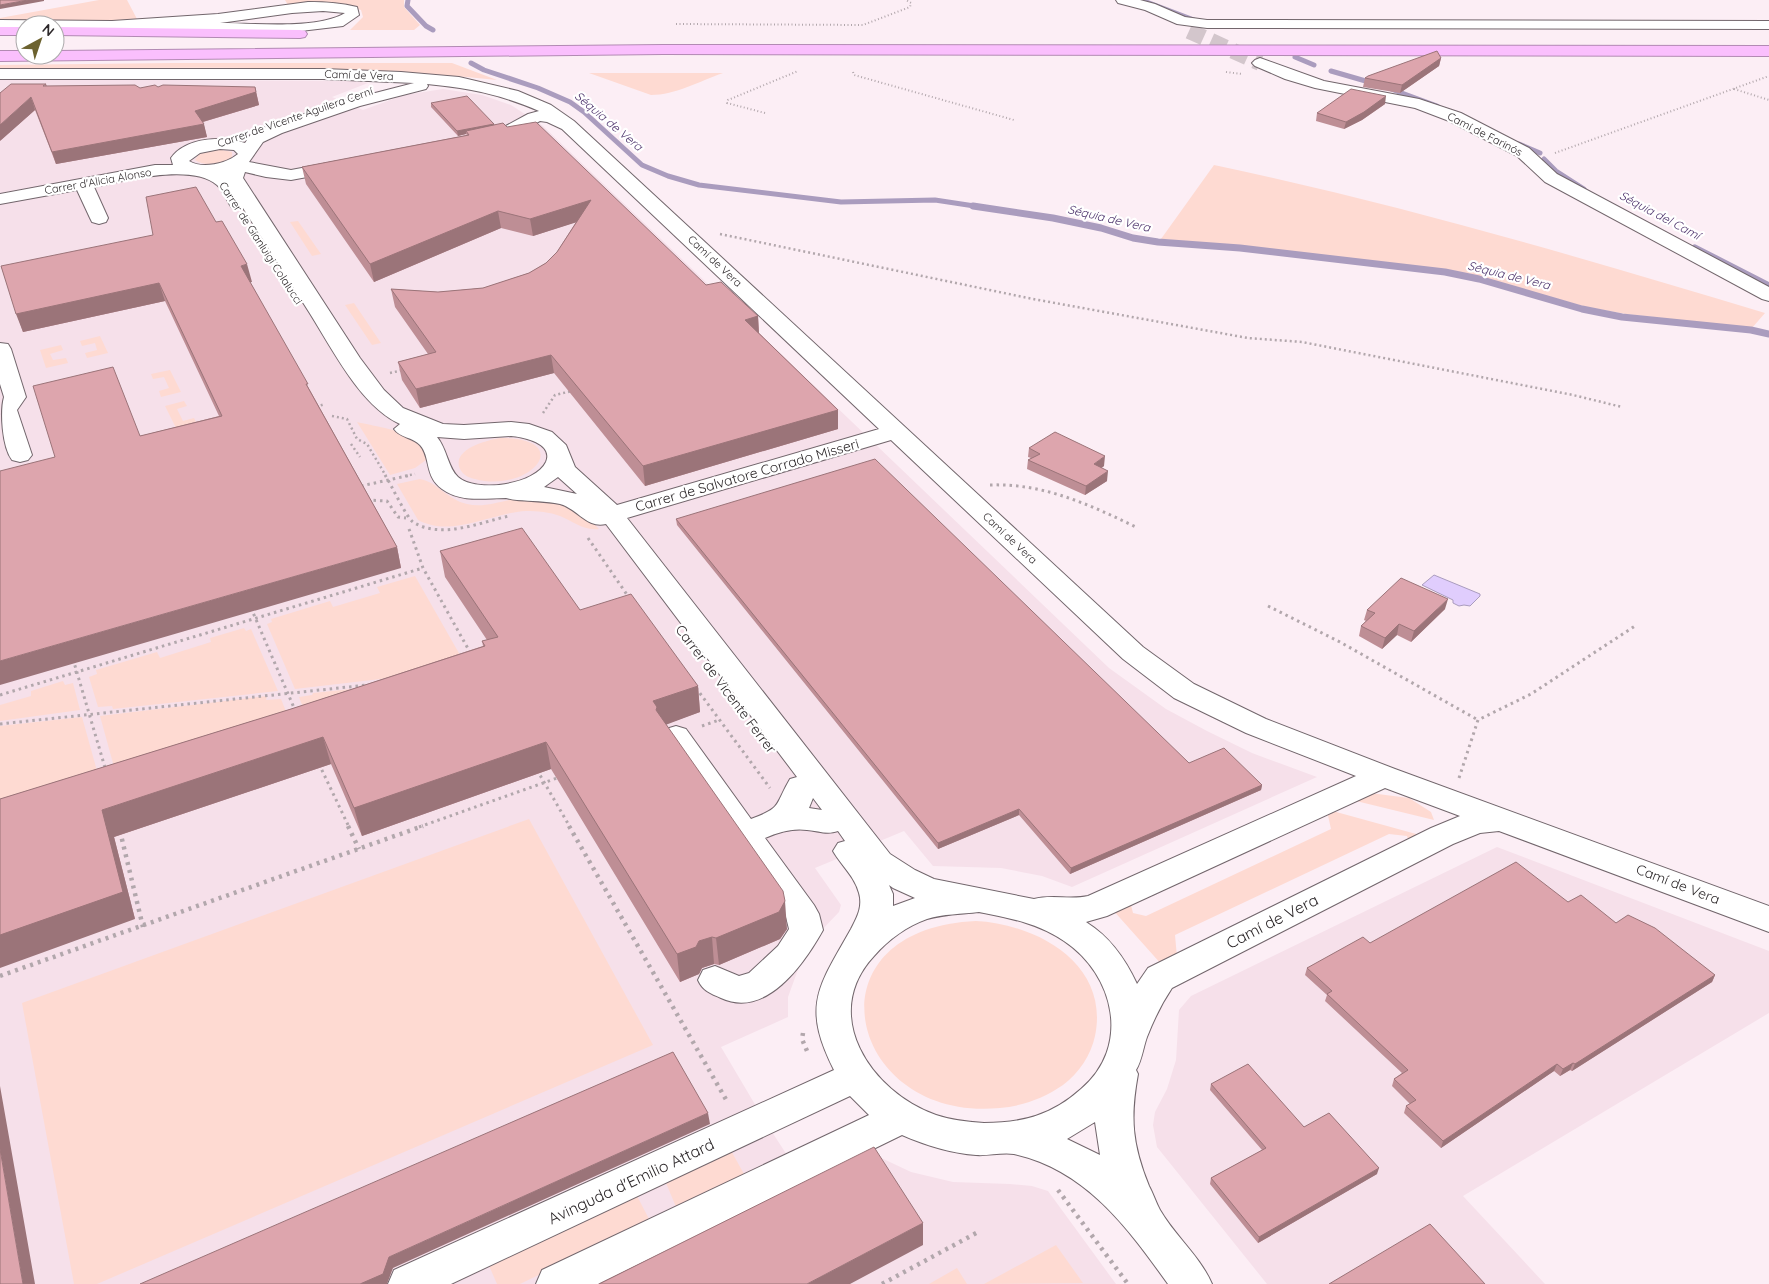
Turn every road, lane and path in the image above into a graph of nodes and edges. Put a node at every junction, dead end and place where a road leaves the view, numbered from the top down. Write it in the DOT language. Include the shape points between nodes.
graph roads {
  1 [pos="906,0"];
  2 [pos="1123,0"];
  3 [pos="0,24"];
  4 [pos="676,24"];
  5 [pos="114,25"];
  6 [pos="1769,25"];
  7 [pos="0,31"];
  8 [pos="15,31"];
  9 [pos="65,31"];
  10 [pos="1189,31"];
  11 [pos="349,34"];
  12 [pos="794,35"];
  13 [pos="1050,38"];
  14 [pos="1769,38"];
  15 [pos="0,39"];
  16 [pos="15,39"];
  17 [pos="65,39"];
  18 [pos="0,48"];
  19 [pos="15,48"];
  20 [pos="65,48"];
  21 [pos="443,50"];
  22 [pos="1769,51"];
  23 [pos="0,56"];
  24 [pos="1255,69"];
  25 [pos="783,71"];
  26 [pos="798,71"];
  27 [pos="805,72"];
  28 [pos="852,72"];
  29 [pos="1224,72"];
  30 [pos="0,74"];
  31 [pos="323,74"];
  32 [pos="361,74"];
  33 [pos="1769,76"];
  34 [pos="401,77"];
  35 [pos="304,80"];
  36 [pos="459,82"];
  37 [pos="492,88"];
  38 [pos="1734,89"];
  39 [pos="387,94"];
  40 [pos="1769,100"];
  41 [pos="765,113"];
  42 [pos="530,118"];
  43 [pos="1014,120"];
  44 [pos="568,125"];
  45 [pos="473,140"];
  46 [pos="211,145"];
  47 [pos="185,154"];
  48 [pos="1533,160"];
  49 [pos="242,163"];
  50 [pos="358,163"];
  51 [pos="197,170"];
  52 [pos="83,183"];
  53 [pos="0,197"];
  54 [pos="99,218"];
  55 [pos="687,234"];
  56 [pos="1769,295"];
  57 [pos="0,349"];
  58 [pos="404,370"];
  59 [pos="384,374"];
  60 [pos="573,390"];
  61 [pos="555,396"];
  62 [pos="325,404"];
  63 [pos="316,407"];
  64 [pos="1622,407"];
  65 [pos="332,416"];
  66 [pos="492,431"];
  67 [pos="896,431"];
  68 [pos="351,444"];
  69 [pos="559,454"];
  70 [pos="20,455"];
  71 [pos="360,457"];
  72 [pos="440,467"];
  73 [pos="389,481"];
  74 [pos="355,488"];
  75 [pos="501,492"];
  76 [pos="961,492"];
  77 [pos="364,500"];
  78 [pos="513,515"];
  79 [pos="406,518"];
  80 [pos="597,522"];
  81 [pos="1138,528"];
  82 [pos="409,529"];
  83 [pos="422,568"];
  84 [pos="248,602"];
  85 [pos="647,604"];
  86 [pos="1268,606"];
  87 [pos="256,619"];
  88 [pos="1635,626"];
  89 [pos="71,653"];
  90 [pos="472,656"];
  91 [pos="77,672"];
  92 [pos="374,684"];
  93 [pos="696,688"];
  94 [pos="288,694"];
  95 [pos="0,695"];
  96 [pos="90,714"];
  97 [pos="298,717"];
  98 [pos="719,720"];
  99 [pos="1478,720"];
  100 [pos="0,724"];
  101 [pos="676,736"];
  102 [pos="1314,748"];
  103 [pos="318,760"];
  104 [pos="535,766"];
  105 [pos="564,776"];
  106 [pos="1384,776"];
  107 [pos="107,777"];
  108 [pos="545,783"];
  109 [pos="1419,788"];
  110 [pos="785,799"];
  111 [pos="1331,800"];
  112 [pos="1452,800"];
  113 [pos="1503,819"];
  114 [pos="119,824"];
  115 [pos="746,833"];
  116 [pos="1442,836"];
  117 [pos="359,849"];
  118 [pos="979,900"];
  119 [pos="1023,907"];
  120 [pos="1769,918"];
  121 [pos="144,927"];
  122 [pos="856,952"];
  123 [pos="0,976"];
  124 [pos="715,980"];
  125 [pos="803,1030"];
  126 [pos="1126,1051"];
  127 [pos="705,1064"];
  128 [pos="840,1084"];
  129 [pos="902,1117"];
  130 [pos="1014,1138"];
  131 [pos="1055,1186"];
  132 [pos="1145,1221"];
  133 [pos="980,1232"];
  134 [pos="408,1284"];
  135 [pos="556,1284"];
  136 [pos="882,1284"];
  137 [pos="1128,1284"];
  138 [pos="1192,1284"];
  1 -- 4 [label="path" via="911,3 910,7 863,25"];
  2 -- 6 [label="street" via="1200,24"];
  2 -- 10 [label="street"];
  3 -- 5 [label="street"];
  5 -- 5 [label="street" via="292,28 338,23 352,15 352,10 319,6 203,20"];
  7 -- 8 [label="highway"];
  9 -- 11 [label="highway"];
  12 -- 13 [label="highway" via="1032,35"];
  13 -- 14 [label="highway"];
  13 -- 17 [label="highway" via="1036,41"];
  15 -- 16 [label="highway"];
  18 -- 19 [label="highway"];
  20 -- 21 [label="highway"];
  21 -- 22 [label="highway"];
  21 -- 23 [label="highway"];
  24 -- 29 [label="path"];
  24 -- 48 [label="street, Camí de Farinós" via="1429,108 1455,117"];
  25 -- 26 [label="path"];
  26 -- 27 [label="path"];
  26 -- 41 [label="path" via="727,103"];
  28 -- 43 [label="path"];
  30 -- 31 [label="street, Camí de Vera"];
  31 -- 32 [label="street, Camí de Vera"];
  31 -- 35 [label="street"];
  32 -- 34 [label="street, Camí de Vera"];
  32 -- 46 [label="street, Carrer de Vicente Aguilera Cerní" via="374,77 381,85 366,95"];
  33 -- 38 [label="path"];
  34 -- 36 [label="street, Camí de Vera"];
  34 -- 39 [label="street, Carrer de Vicente Aguilera Cerní" via="409,79 408,86"];
  36 -- 37 [label="street, Camí de Vera"];
  36 -- 39 [label="street, Carrer de Vicente Aguilera Cerní"];
  37 -- 42 [label="street" via="533,110"];
  37 -- 44 [label="street, Camí de Vera" via="534,102"];
  38 -- 40 [label="path"];
  38 -- 48 [label="path"];
  39 -- 49 [label="street, Carrer de Vicente Aguilera Cerní" via="276,128 257,138"];
  42 -- 44 [label="street" via="550,117"];
  42 -- 45 [label="street" via="508,132"];
  44 -- 55 [label="street, Camí de Vera"];
  46 -- 47 [label="street, Carrer d'Alicia Alonso"];
  46 -- 49 [label="street" via="238,146"];
  47 -- 51 [label="street" via="180,162 182,165"];
  47 -- 53 [label="street, Carrer d'Alicia Alonso" via="137,169"];
  48 -- 56 [label="street, Camí de Farinós" via="1551,178"];
  49 -- 50 [label="street" via="274,174 291,175"];
  49 -- 51 [label="street, Carrer d'Alicia Alonso"];
  49 -- 66 [label="street" via="234,178 236,184 351,361 383,402 395,413 426,427 464,432"];
  51 -- 52 [label="street, Carrer d'Alicia Alonso" via="155,170"];
  51 -- 72 [label="street, Carrer de Gianluigi Colalucci" via="224,181 367,407 386,421 429,440 435,447"];
  52 -- 53 [label="street, Carrer d'Alicia Alonso"];
  52 -- 54 [label="street"];
  55 -- 64 [label="path" via="714,233 1033,299 1248,338 1302,342"];
  55 -- 67 [label="street, Camí de Vera"];
  57 -- 70 [label="street" via="15,397 6,410"];
  58 -- 59 [label="path"];
  60 -- 61 [label="path"];
  62 -- 63 [label="path"];
  65 -- 73 [label="path" via="347,419 357,439 367,444"];
  66 -- 69 [label="street, Carrer de Vicente Ferrer" via="529,431 554,444"];
  66 -- 72 [label="street" via="457,443 446,452"];
  67 -- 76 [label="street, Camí de Vera"];
  67 -- 80 [label="street, Carrer de Salvatore Corrado Misseri"];
  68 -- 71 [label="path"];
  69 -- 75 [label="street" via="557,466 536,482"];
  69 -- 80 [label="street, Carrer de Vicente Ferrer" via="564,470 596,496"];
  72 -- 73 [label="path"];
  72 -- 75 [label="street" via="447,480 465,490 481,494"];
  73 -- 74 [label="path"];
  73 -- 78 [label="path" via="412,521 430,529 469,527"];
  75 -- 80 [label="street, Carrer de Vicente Ferrer" via="568,498 582,504"];
  76 -- 81 [label="path" via="984,485 1009,483 1053,492"];
  76 -- 102 [label="street, Camí de Vera" via="1133,654 1184,691 1256,726"];
  77 -- 79 [label="path" via="388,501 398,517"];
  80 -- 85 [label="street, Carrer de Vicente Ferrer"];
  80 -- 85 [label="path"];
  80 -- 118 [label="street, Carrer de Vicente Ferrer" via="878,862 928,890"];
  82 -- 83 [label="path"];
  83 -- 87 [label="path"];
  83 -- 90 [label="path"];
  84 -- 87 [label="path"];
  85 -- 110 [label="street, Carrer de Vicente Ferrer"];
  86 -- 99 [label="path" via="1340,642"];
  87 -- 91 [label="path"];
  87 -- 94 [label="path"];
  88 -- 99 [label="path" via="1531,694"];
  89 -- 91 [label="path"];
  91 -- 95 [label="path"];
  91 -- 96 [label="path"];
  92 -- 94 [label="path"];
  93 -- 98 [label="path"];
  94 -- 96 [label="path"];
  94 -- 97 [label="path"];
  96 -- 100 [label="path"];
  96 -- 107 [label="path"];
  98 -- 101 [label="path"];
  98 -- 110 [label="path"];
  99 -- 112 [label="path"];
  101 -- 115 [label="street"];
  102 -- 106 [label="street, Camí de Vera"];
  102 -- 111 [label="street, Camí de Vera" via="1337,770 1342,785"];
  103 -- 117 [label="path"];
  104 -- 108 [label="path"];
  105 -- 108 [label="path"];
  106 -- 109 [label="street, Camí de Vera"];
  106 -- 111 [label="street"];
  108 -- 117 [label="path"];
  108 -- 127 [label="path"];
  109 -- 112 [label="street, Camí de Vera"];
  109 -- 116 [label="street, Camí de Vera" via="1439,809"];
  110 -- 115 [label="street"];
  110 -- 122 [label="street" via="806,818 828,823 871,879 876,909"];
  111 -- 119 [label="street" via="1095,907 1078,911"];
  112 -- 113 [label="street, Camí de Vera"];
  113 -- 116 [label="street, Camí de Vera" via="1474,822"];
  113 -- 120 [label="street, Camí de Vera"];
  114 -- 121 [label="path"];
  115 -- 124 [label="street" via="802,914 806,930 790,955 760,984 737,990"];
  116 -- 126 [label="street, Camí de Vera" via="1160,978 1145,1000"];
  117 -- 121 [label="path"];
  118 -- 119 [label="street"];
  118 -- 122 [label="street" via="943,903 910,913 880,929"];
  119 -- 126 [label="street" via="1059,921 1090,942 1113,970 1127,1000"];
  121 -- 123 [label="path"];
  122 -- 128 [label="street" via="840,980 833,1012 839,1045"];
  125 -- 128 [label="path" via="802,1039"];
  126 -- 130 [label="street" via="1097,1101 1060,1125"];
  126 -- 132 [label="street" via="1114,1109 1116,1145"];
  128 -- 129 [label="street" via="875,1099"];
  128 -- 134 [label="street, Avinguda d'Emilio Attard"];
  129 -- 130 [label="street" via="936,1132 975,1139"];
  129 -- 135 [label="street"];
  130 -- 132 [label="street" via="1080,1162 1108,1183"];
  131 -- 137 [label="path"];
  132 -- 138 [label="street"];
  133 -- 136 [label="path"];
}
